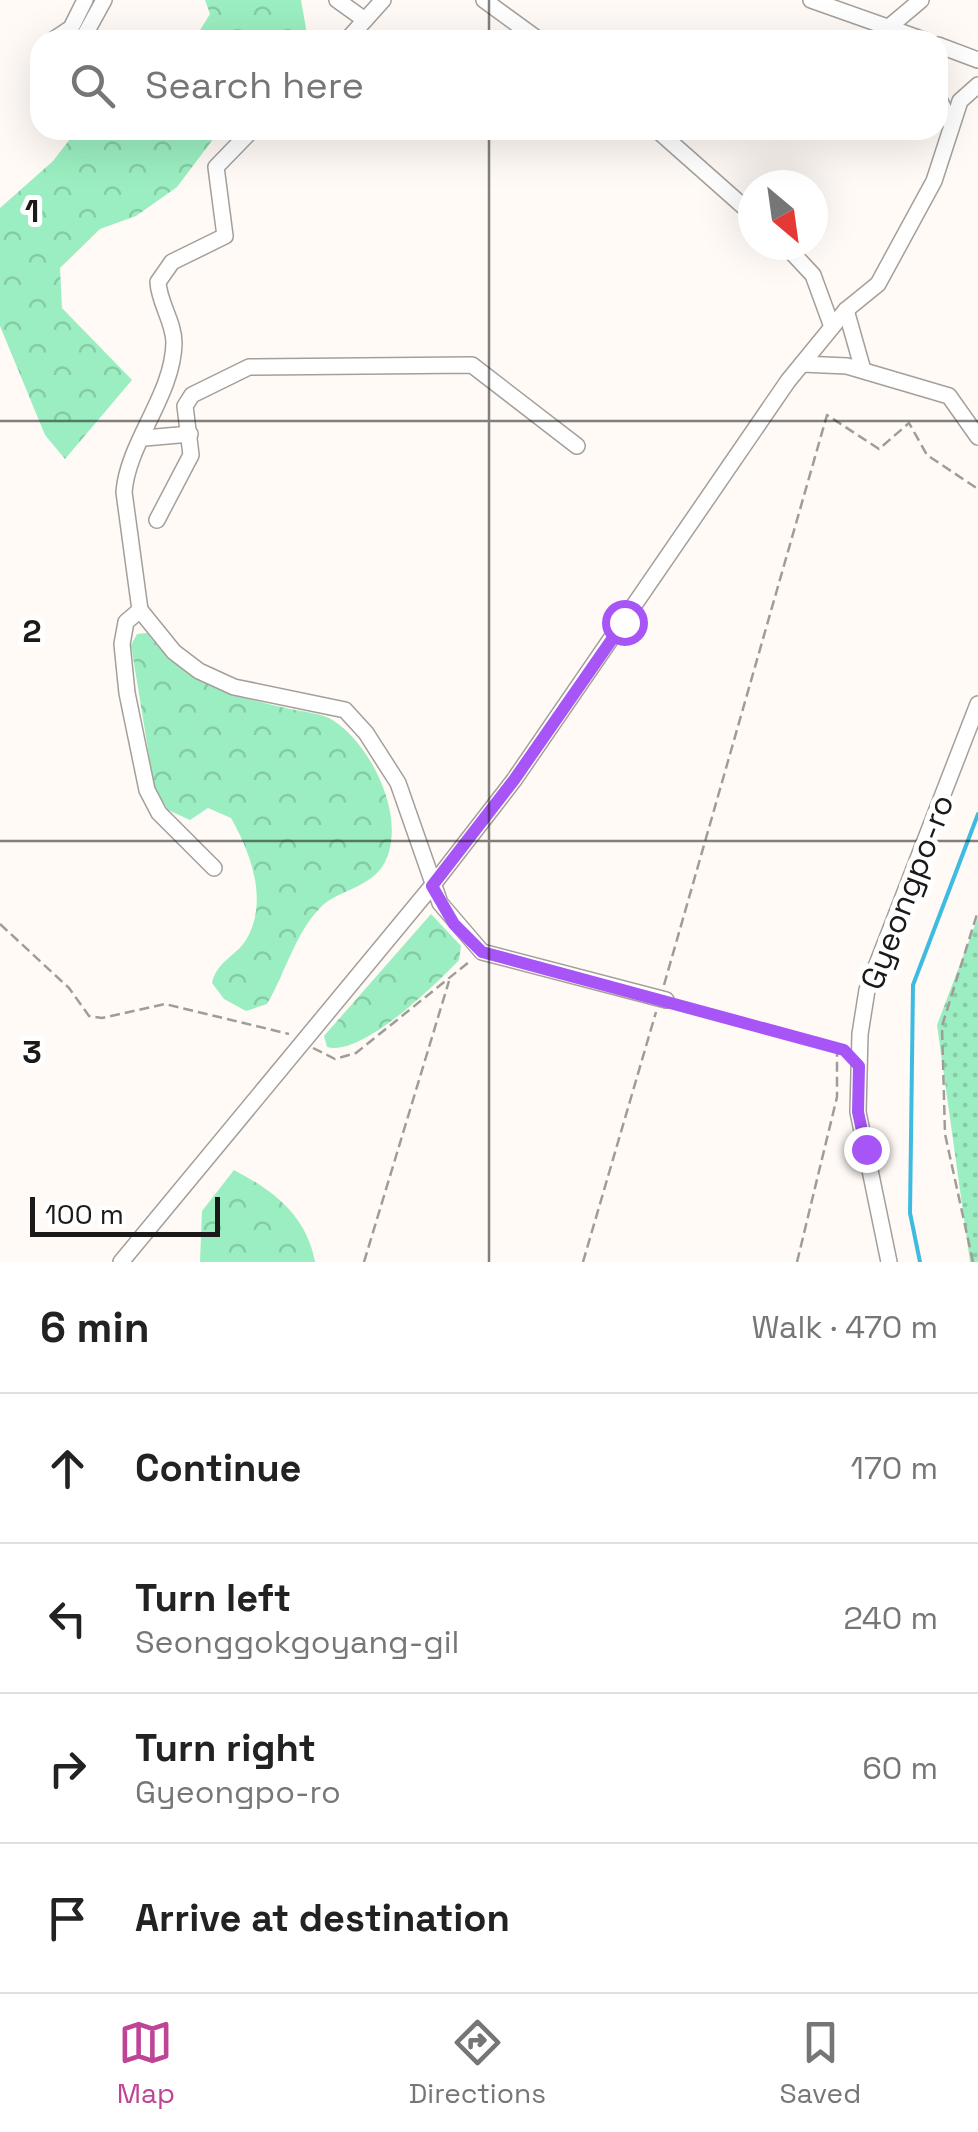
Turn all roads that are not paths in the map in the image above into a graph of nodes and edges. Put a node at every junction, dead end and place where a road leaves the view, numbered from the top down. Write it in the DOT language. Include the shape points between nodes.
graph roads {
  1 [pos="85,0"];
  2 [pos="104,0"];
  3 [pos="338,0"];
  4 [pos="382,0"];
  5 [pos="484,0"];
  6 [pos="811,0"];
  7 [pos="921,0"];
  8 [pos="365,20"];
  9 [pos="67,30"];
  10 [pos="88,30"];
  11 [pos="356,30"];
  12 [pos="525,30"];
  13 [pos="884,30"];
  14 [pos="897,30"];
  15 [pos="948,49"];
  16 [pos="978,60"];
  17 [pos="978,86"];
  18 [pos="948,118"];
  19 [pos="950,122"];
  20 [pos="948,129"];
  21 [pos="242,140"];
  22 [pos="668,140"];
  23 [pos="945,140"];
  24 [pos="738,202"];
  25 [pos="800,260"];
  26 [pos="846,310"];
  27 [pos="832,327"];
  28 [pos="802,364"];
  29 [pos="862,370"];
  30 [pos="190,434"];
  31 [pos="978,437"];
  32 [pos="144,438"];
  33 [pos="576,446"];
  34 [pos="157,520"];
  35 [pos="140,610"];
  36 [pos="978,704"];
  37 [pos="214,868"];
  38 [pos="432,886"];
  39 [pos="663,999"];
  40 [pos="121,1262"];
  41 [pos="890,1262"];
  1 -- 9 [label="street"];
  2 -- 10 [label="street"];
  3 -- 8 [label="street"];
  4 -- 8 [label="street"];
  5 -- 12 [label="street"];
  6 -- 13 [label="street"];
  7 -- 14 [label="street"];
  8 -- 11 [label="street"];
  15 -- 16 [label="street"];
  17 -- 19 [label="street"];
  18 -- 19 [label="street"];
  19 -- 20 [label="street"];
  21 -- 32 [label="street" via="216,167 225,236 172,262 158,282 174,342"];
  22 -- 24 [label="street"];
  23 -- 26 [label="street" via="913,227 878,284"];
  25 -- 27 [label="street" via="814,275"];
  26 -- 27 [label="street"];
  26 -- 29 [label="street"];
  27 -- 28 [label="street"];
  28 -- 29 [label="street"];
  28 -- 38 [label="street" via="514,780"];
  29 -- 31 [label="street" via="949,396"];
  30 -- 32 [label="street"];
  30 -- 33 [label="street" via="185,406 192,395 249,367 454,363 488,373"];
  30 -- 34 [label="street" via="190,454"];
  32 -- 35 [label="street" via="124,492"];
  35 -- 37 [label="street" via="126,622 122,644 148,790 159,813"];
  35 -- 38 [label="street" via="199,671 234,686 345,710 398,784"];
  36 -- 41 [label="street, Gyeongpo-ro" via="867,990 858,1112"];
  38 -- 39 [label="street" via="454,924 482,952"];
  38 -- 40 [label="street"];
}
